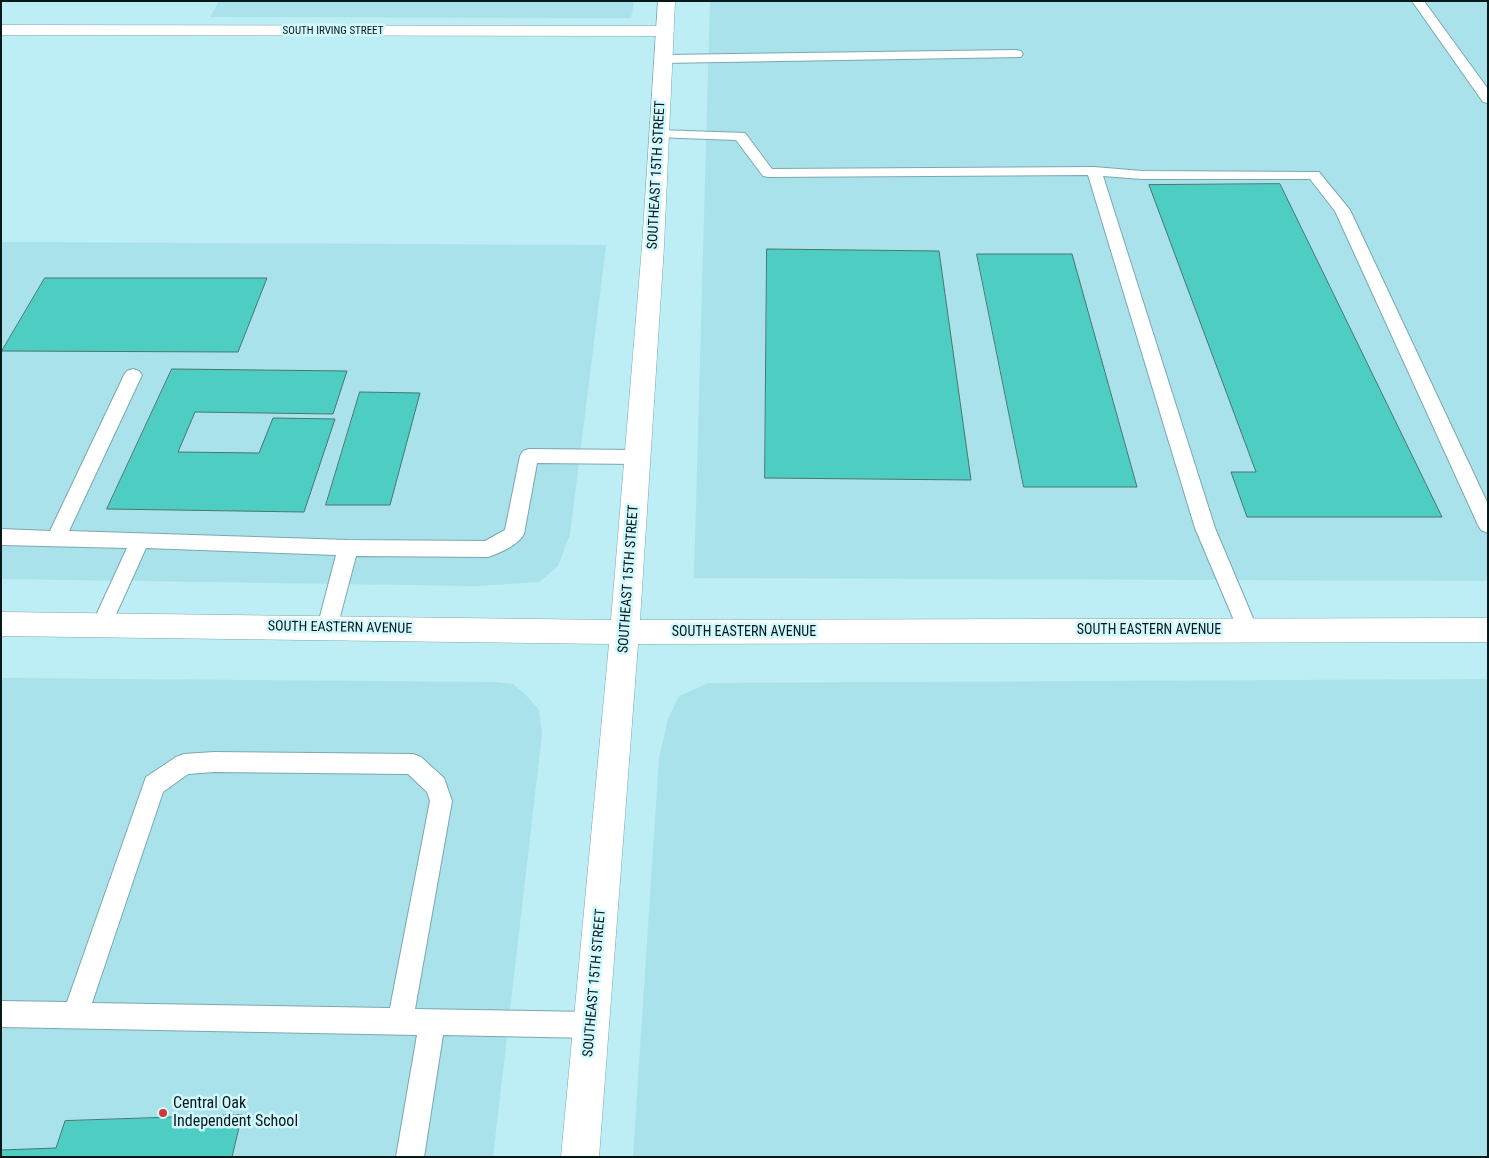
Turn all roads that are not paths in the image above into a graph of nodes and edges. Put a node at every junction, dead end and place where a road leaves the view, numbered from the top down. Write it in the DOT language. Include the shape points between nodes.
graph roads {
  1 [pos="667,1"];
  2 [pos="1418,1"];
  3 [pos="1,30"];
  4 [pos="665,31"];
  5 [pos="1016,54"];
  6 [pos="663,59"];
  7 [pos="1488,99"];
  8 [pos="659,134"];
  9 [pos="1094,171"];
  10 [pos="132,374"];
  11 [pos="638,457"];
  12 [pos="1488,525"];
  13 [pos="1,537"];
  14 [pos="56,539"];
  15 [pos="140,540"];
  16 [pos="348,548"];
  17 [pos="1,624"];
  18 [pos="102,624"];
  19 [pos="327,628"];
  20 [pos="1248,630"];
  21 [pos="1488,630"];
  22 [pos="625,632"];
  23 [pos="1,1014"];
  24 [pos="75,1015"];
  25 [pos="400,1022"];
  26 [pos="432,1022"];
  27 [pos="591,1025"];
  28 [pos="410,1157"];
  29 [pos="580,1157"];
  1 -- 4 [label="main road, SOUTHEAST 15TH STREET"];
  2 -- 7 [label="lane"];
  3 -- 4 [label="main road, SOUTH IRVING STREET"];
  4 -- 6 [label="main road, SOUTHEAST 15TH STREET"];
  5 -- 6 [label="lane"];
  6 -- 8 [label="main road, SOUTHEAST 15TH STREET"];
  8 -- 9 [label="lane" via="740,136 768,173"];
  8 -- 11 [label="main road, SOUTHEAST 15TH STREET"];
  9 -- 12 [label="lane" via="1142,175 1314,175 1342,210"];
  9 -- 20 [label="lane" via="1205,528"];
  10 -- 14 [label="lane"];
  11 -- 16 [label="lane" via="529,456 514,534 488,549"];
  11 -- 22 [label="main road, SOUTHEAST 15TH STREET"];
  13 -- 14 [label="lane"];
  14 -- 15 [label="lane"];
  15 -- 16 [label="lane"];
  15 -- 18 [label="lane"];
  16 -- 19 [label="lane"];
  17 -- 18 [label="main road, SOUTH EASTERN AVENUE"];
  18 -- 19 [label="main road, SOUTH EASTERN AVENUE"];
  19 -- 22 [label="main road, SOUTH EASTERN AVENUE"];
  20 -- 21 [label="main road, SOUTH EASTERN AVENUE"];
  20 -- 22 [label="main road, SOUTH EASTERN AVENUE"];
  22 -- 27 [label="main road, SOUTHEAST 15TH STREET"];
  23 -- 24 [label="lane"];
  24 -- 25 [label="lane"];
  24 -- 25 [label="lane" via="154,785 184,764 413,764 436,786 441,802"];
  25 -- 26 [label="lane"];
  26 -- 27 [label="lane"];
  26 -- 28 [label="lane"];
  27 -- 29 [label="main road, SOUTHEAST 15TH STREET"];
}
